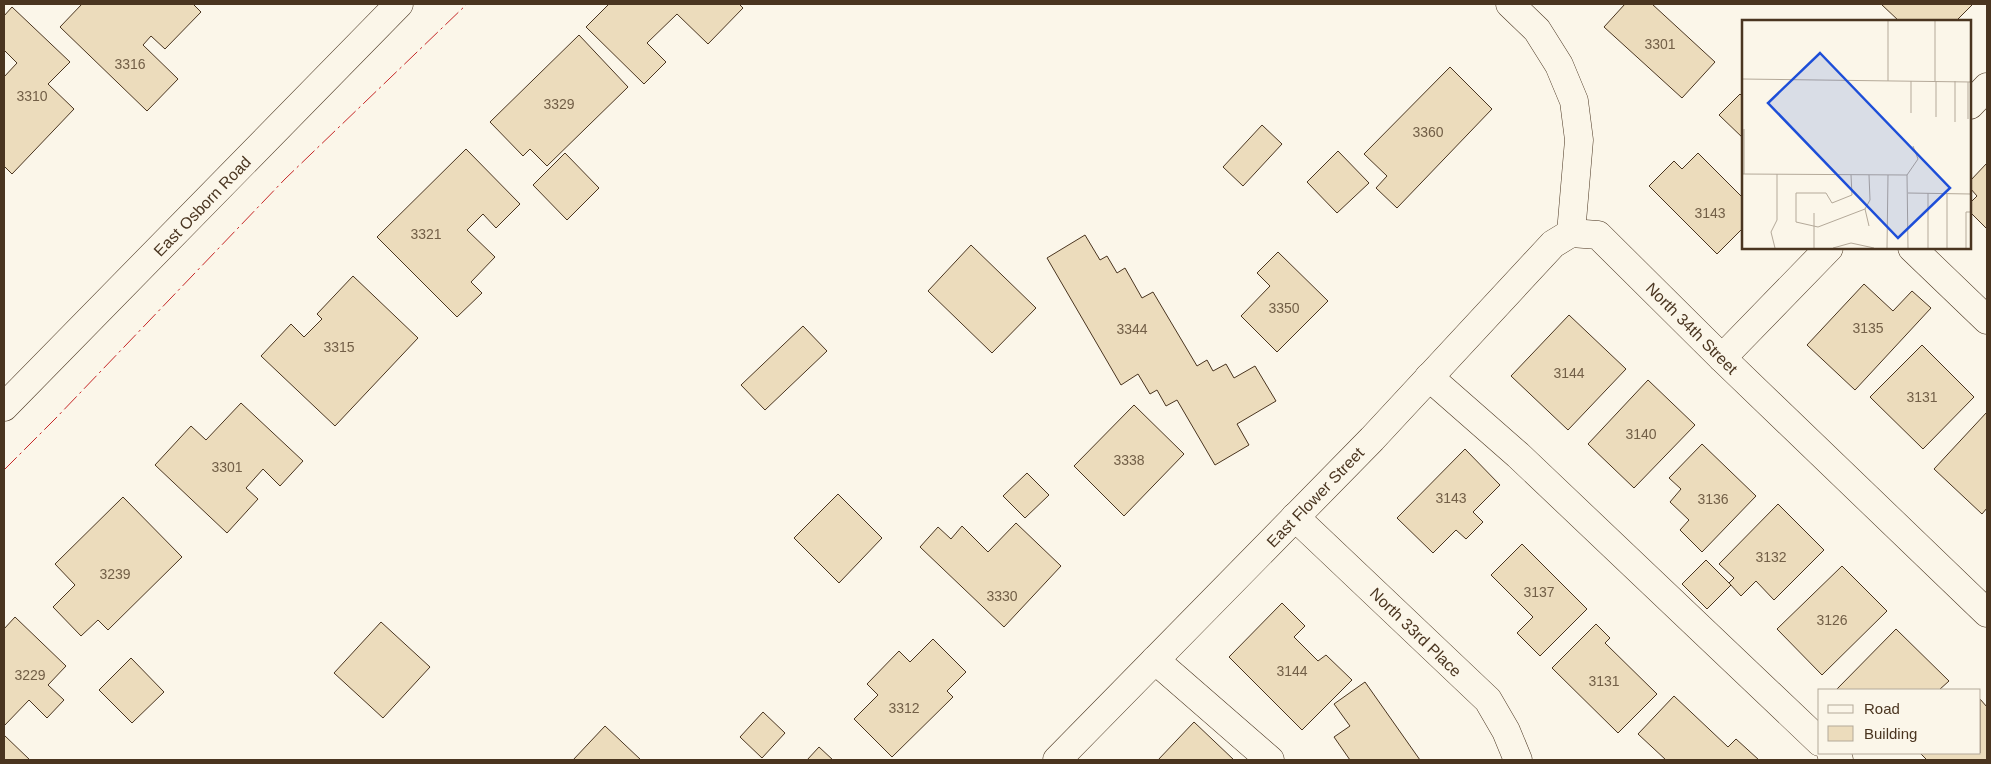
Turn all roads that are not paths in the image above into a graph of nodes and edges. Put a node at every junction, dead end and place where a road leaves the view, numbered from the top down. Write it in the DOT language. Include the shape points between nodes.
graph roads {
  1 [pos="400,4"];
  2 [pos="1510,4"];
  3 [pos="1987,87"];
  4 [pos="1971,104"];
  5 [pos="1570,233"];
  6 [pos="1828,249"];
  7 [pos="1913,249"];
  8 [pos="1987,320"];
  9 [pos="1722,358"];
  10 [pos="1430,377"];
  11 [pos="4,408"];
  12 [pos="1296,517"];
  13 [pos="1987,613"];
  14 [pos="1155,660"];
  15 [pos="1818,740"];
  16 [pos="1057,760"];
  17 [pos="1270,760"];
  18 [pos="1518,760"];
  1 -- 11 [label="street, East Osborn Road"];
  2 -- 5 [label="street" via="1537,30 1559,66 1574,101 1579,140"];
  3 -- 4 [label="street"];
  5 -- 9 [label="street, North 34th Street" via="1598,235"];
  5 -- 10 [label="street, East Flower Street" via="1553,244"];
  6 -- 9 [label="street"];
  7 -- 8 [label="street"];
  9 -- 13 [label="street, North 34th Street"];
  10 -- 12 [label="street, East Flower Street"];
  10 -- 15 [label="street" via="1518,455"];
  12 -- 14 [label="street, East Flower Street"];
  12 -- 18 [label="street, North 33rd Place" via="1488,700"];
  14 -- 16 [label="street, East Flower Street"];
  14 -- 17 [label="street"];
}
